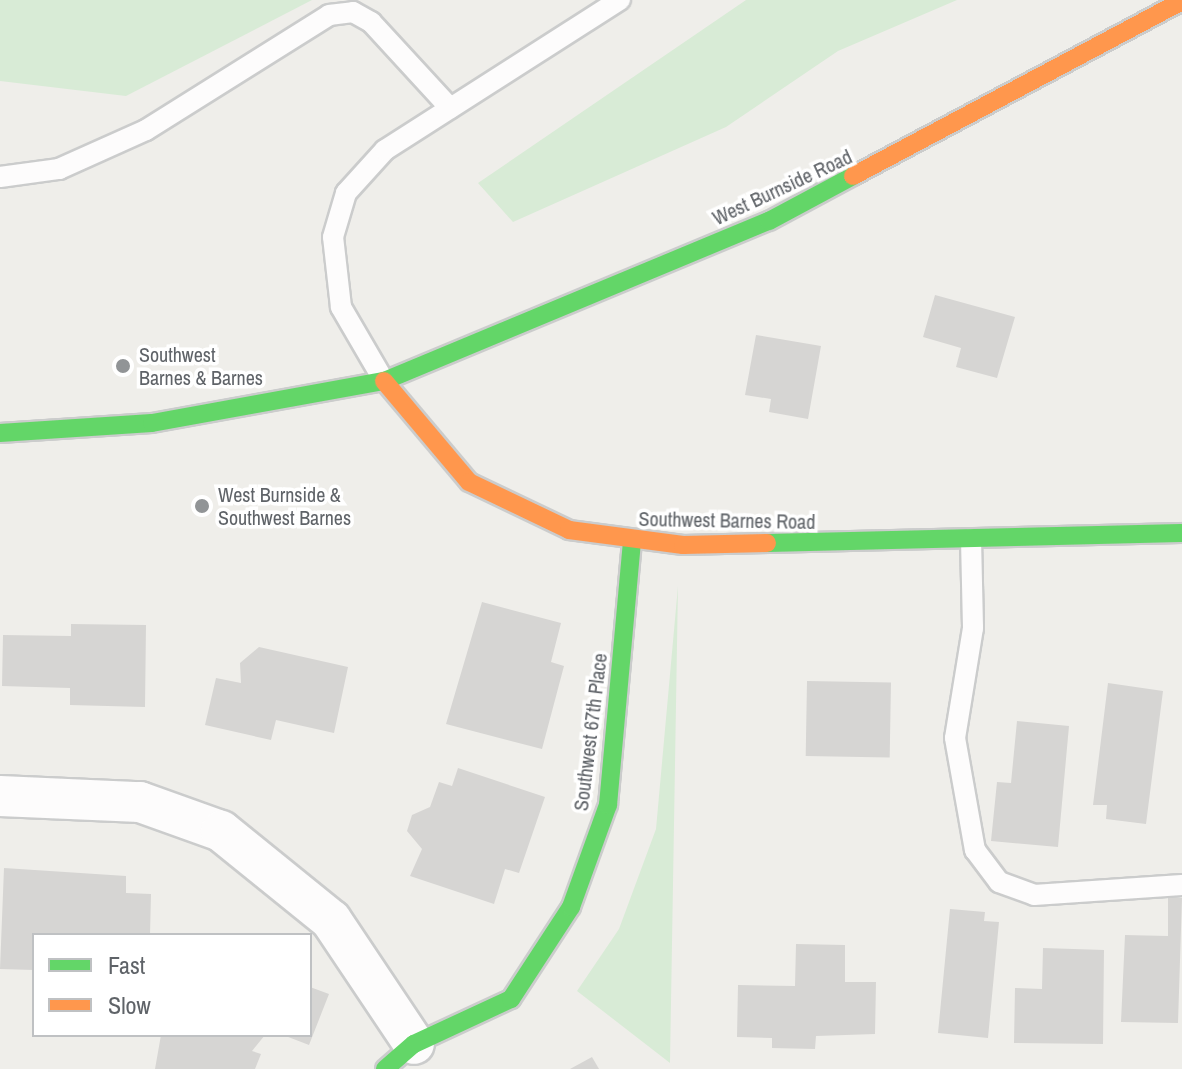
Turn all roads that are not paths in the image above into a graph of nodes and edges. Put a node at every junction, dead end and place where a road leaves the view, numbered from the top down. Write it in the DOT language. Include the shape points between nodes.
graph roads {
  1 [pos="620,0"];
  2 [pos="1182,1"];
  3 [pos="450,108"];
  4 [pos="0,177"];
  5 [pos="384,381"];
  6 [pos="0,433"];
  7 [pos="1182,533"];
  8 [pos="971,539"];
  9 [pos="632,542"];
  10 [pos="0,796"];
  11 [pos="1182,885"];
  12 [pos="399,1057"];
  1 -- 3 [label="lane"];
  2 -- 5 [label="street, West Burnside Road" via="769,221"];
  3 -- 4 [label="lane" via="371,22 353,12 329,15 146,130 59,169"];
  3 -- 5 [label="lane" via="385,150 346,193 337,215 332,265 341,307"];
  5 -- 6 [label="street" via="152,423"];
  5 -- 9 [label="street, Southwest Barnes Road" via="469,482 532,517"];
  7 -- 8 [label="street, Southwest Barnes Road"];
  8 -- 9 [label="street, Southwest Barnes Road"];
  8 -- 11 [label="lane" via="973,628 955,738 975,850 999,882 1034,895"];
  9 -- 12 [label="street, Southwest 67th Place" via="608,805 571,907 511,999"];
  10 -- 12 [label="street" via="140,802 221,831 331,920"];
}
